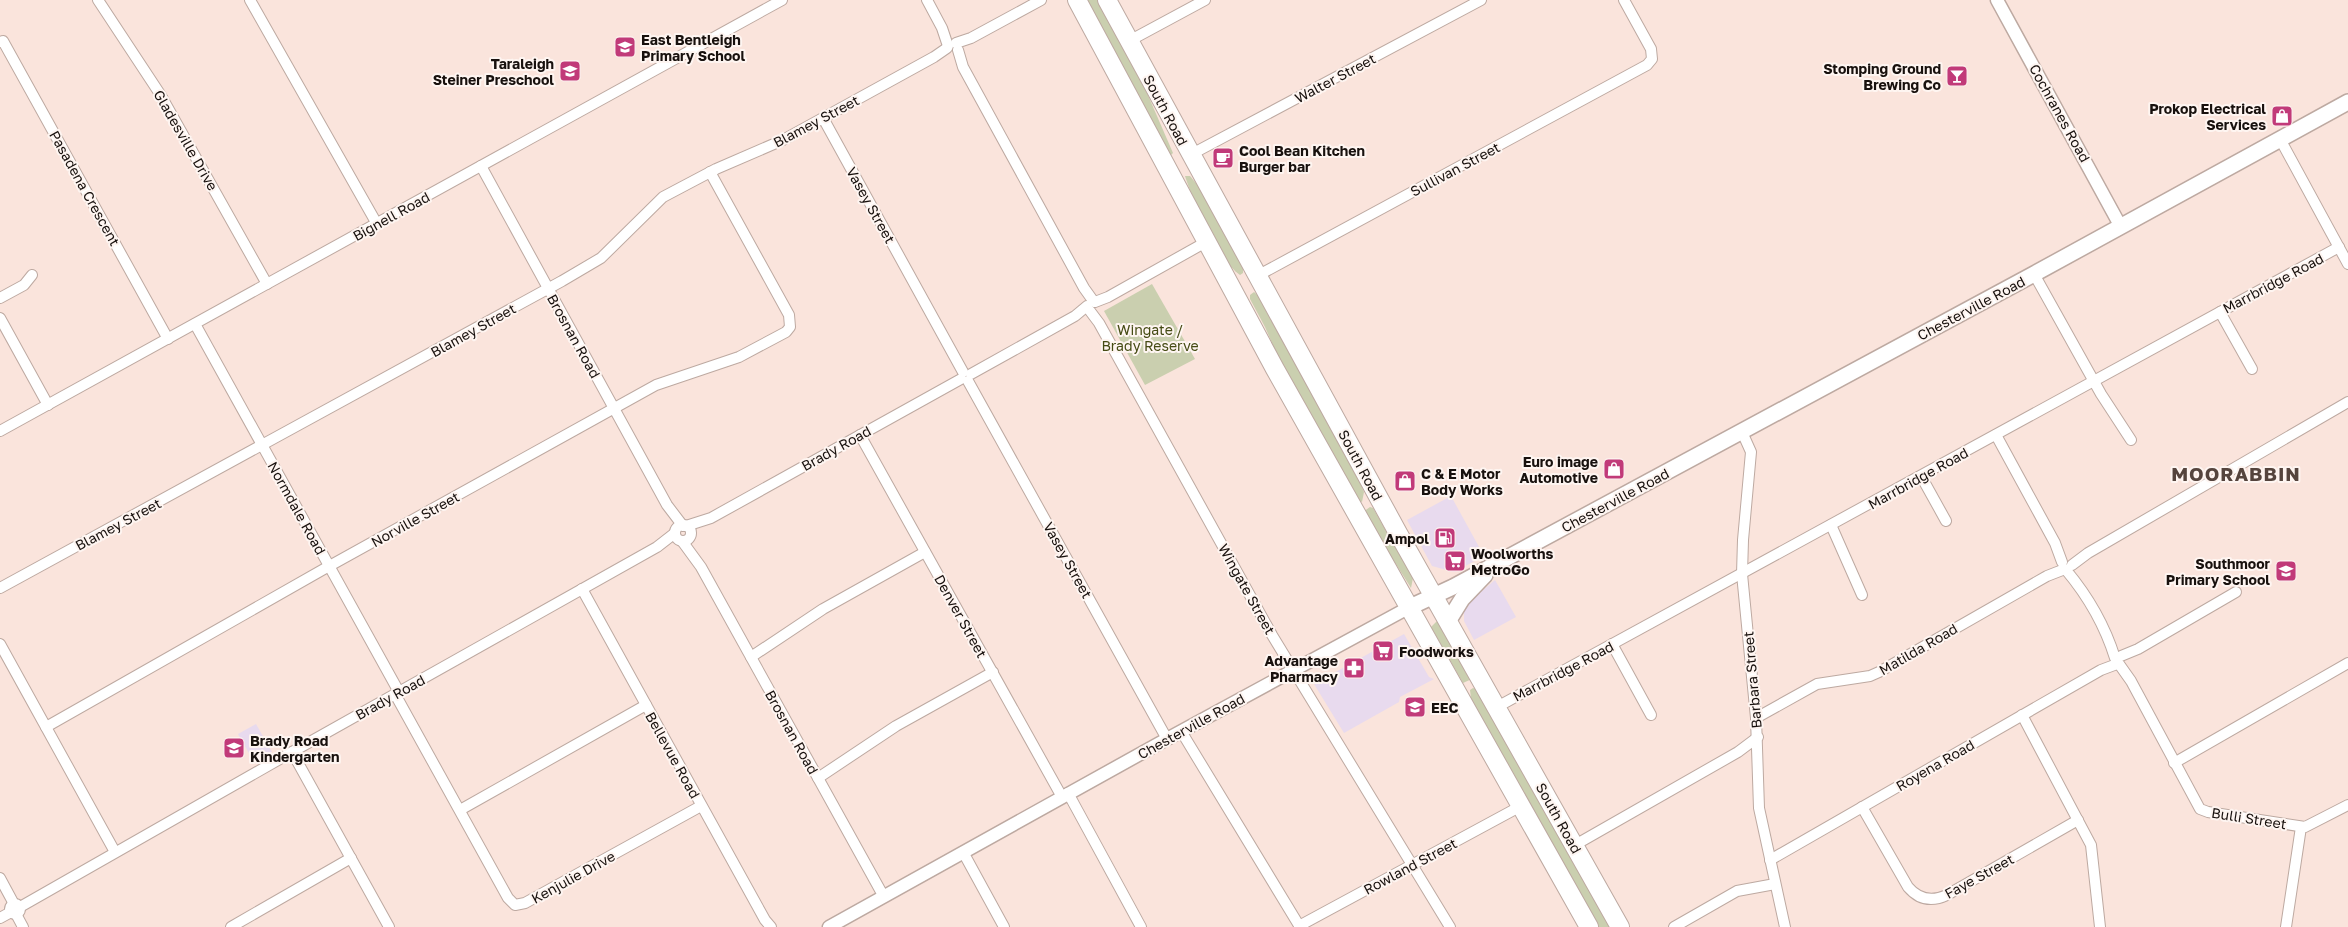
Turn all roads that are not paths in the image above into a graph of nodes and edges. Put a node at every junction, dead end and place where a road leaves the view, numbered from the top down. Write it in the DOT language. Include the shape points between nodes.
graph roads {
  1 [pos="98,0"];
  2 [pos="250,0"];
  3 [pos="759,0"];
  4 [pos="782,0"];
  5 [pos="926,0"];
  6 [pos="1041,0"];
  7 [pos="1077,0"];
  8 [pos="1107,0"];
  9 [pos="1204,0"];
  10 [pos="1481,0"];
  11 [pos="1624,0"];
  12 [pos="1998,0"];
  13 [pos="764,10"];
  14 [pos="1129,41"];
  15 [pos="0,42"];
  16 [pos="953,48"];
  17 [pos="2348,102"];
  18 [pos="823,118"];
  19 [pos="2280,139"];
  20 [pos="1190,155"];
  21 [pos="481,166"];
  22 [pos="1166,168"];
  23 [pos="710,172"];
  24 [pos="377,224"];
  25 [pos="2121,227"];
  26 [pos="1206,242"];
  27 [pos="2339,247"];
  28 [pos="2348,264"];
  29 [pos="2034,274"];
  30 [pos="32,275"];
  31 [pos="1256,276"];
  32 [pos="267,284"];
  33 [pos="548,288"];
  34 [pos="1232,290"];
  35 [pos="0,298"];
  36 [pos="1092,306"];
  37 [pos="2220,312"];
  38 [pos="0,318"];
  39 [pos="195,324"];
  40 [pos="168,339"];
  41 [pos="2252,369"];
  42 [pos="966,377"];
  43 [pos="2093,380"];
  44 [pos="2348,402"];
  45 [pos="48,405"];
  46 [pos="614,409"];
  47 [pos="0,432"];
  48 [pos="1742,432"];
  49 [pos="860,435"];
  50 [pos="1996,435"];
  51 [pos="2131,440"];
  52 [pos="263,445"];
  53 [pos="1922,476"];
  54 [pos="1378,497"];
  55 [pos="1354,511"];
  56 [pos="1946,522"];
  57 [pos="1831,526"];
  58 [pos="683,533"];
  59 [pos="925,552"];
  60 [pos="1497,564"];
  61 [pos="2067,564"];
  62 [pos="330,566"];
  63 [pos="1742,574"];
  64 [pos="0,588"];
  65 [pos="582,589"];
  66 [pos="2236,592"];
  67 [pos="1862,595"];
  68 [pos="1435,596"];
  69 [pos="1408,608"];
  70 [pos="1449,620"];
  71 [pos="0,644"];
  72 [pos="1612,644"];
  73 [pos="751,657"];
  74 [pos="2119,660"];
  75 [pos="2348,663"];
  76 [pos="1293,670"];
  77 [pos="993,672"];
  78 [pos="1480,677"];
  79 [pos="1456,691"];
  80 [pos="397,693"];
  81 [pos="646,705"];
  82 [pos="1497,707"];
  83 [pos="1651,715"];
  84 [pos="2022,715"];
  85 [pos="1756,718"];
  86 [pos="46,727"];
  87 [pos="1181,732"];
  88 [pos="1758,737"];
  89 [pos="1167,739"];
  90 [pos="292,752"];
  91 [pos="1738,752"];
  92 [pos="2174,763"];
  93 [pos="1758,769"];
  94 [pos="818,778"];
  95 [pos="1065,795"];
  96 [pos="2348,805"];
  97 [pos="701,806"];
  98 [pos="1520,806"];
  99 [pos="1862,807"];
  100 [pos="460,810"];
  101 [pos="2078,820"];
  102 [pos="2301,827"];
  103 [pos="1574,845"];
  104 [pos="116,852"];
  105 [pos="963,852"];
  106 [pos="351,858"];
  107 [pos="1770,860"];
  108 [pos="1413,864"];
  109 [pos="0,878"];
  110 [pos="1775,884"];
  111 [pos="884,897"];
  112 [pos="15,909"];
  113 [pos="0,918"];
  114 [pos="767,925"];
  115 [pos="1300,926"];
  116 [pos="23,927"];
  117 [pos="231,927"];
  118 [pos="389,927"];
  119 [pos="829,927"];
  120 [pos="1004,927"];
  121 [pos="1141,927"];
  122 [pos="1450,927"];
  123 [pos="1589,927"];
  124 [pos="1620,927"];
  125 [pos="1674,927"];
  126 [pos="1785,927"];
  127 [pos="2100,927"];
  128 [pos="2286,927"];
  1 -- 32 [label="street, Gladesville Drive" via="160,94"];
  2 -- 24 [label="street"];
  3 -- 13 [label="street"];
  4 -- 13 [label="street, Bignell Road"];
  5 -- 16 [label="street, Wingate Street"];
  6 -- 16 [label="street, Blamey Street"];
  7 -- 22 [label="highway, South Road"];
  8 -- 14 [label="highway, South Road"];
  9 -- 14 [label="street"];
  10 -- 20 [label="street, Walter Street"];
  11 -- 31 [label="street, Sullivan Street" via="1650,46 1652,59 1643,68"];
  12 -- 25 [label="street, Cochranes Road"];
  13 -- 21 [label="street, Bignell Road"];
  14 -- 20 [label="highway, South Road"];
  15 -- 40 [label="street, Pasadena Crescent" via="3,41"];
  16 -- 18 [label="street, Blamey Street"];
  16 -- 36 [label="street, Wingate Street"];
  17 -- 19 [label="main road, Chesterville Road"];
  18 -- 23 [label="street, Blamey Street" via="783,140"];
  18 -- 42 [label="street, Vasey Street"];
  19 -- 25 [label="main road, Chesterville Road"];
  19 -- 27 [label="street"];
  20 -- 22 [label="highway"];
  20 -- 31 [label="highway, South Road"];
  21 -- 24 [label="street, Bignell Road"];
  21 -- 33 [label="street, Brosnan Road"];
  22 -- 26 [label="highway, South Road"];
  23 -- 33 [label="street, Blamey Street" via="663,198 601,258"];
  23 -- 46 [label="street, Norville Street" via="789,315 790,326 782,334 739,357 666,381"];
  24 -- 32 [label="street, Bignell Road"];
  25 -- 29 [label="main road, Chesterville Road"];
  26 -- 34 [label="highway, South Road"];
  26 -- 36 [label="street, Brady Road"];
  27 -- 28 [label="street"];
  27 -- 37 [label="street, Marrbridge Road"];
  29 -- 43 [label="street"];
  29 -- 48 [label="main road, Chesterville Road"];
  30 -- 35 [label="street" via="24,285"];
  31 -- 34 [label="highway"];
  31 -- 54 [label="highway, South Road"];
  32 -- 39 [label="street, Bignell Road"];
  33 -- 46 [label="street, Brosnan Road"];
  33 -- 52 [label="street, Blamey Street"];
  34 -- 55 [label="highway, South Road"];
  36 -- 42 [label="street, Brady Road"];
  36 -- 76 [label="street, Wingate Street"];
  37 -- 41 [label="street"];
  37 -- 43 [label="street, Marrbridge Road"];
  38 -- 45 [label="street"];
  39 -- 40 [label="street, Bignell Road"];
  39 -- 52 [label="street, Normdale Road"];
  40 -- 45 [label="street, Bignell Road"];
  42 -- 49 [label="street, Brady Road"];
  42 -- 89 [label="street, Vasey Street"];
  43 -- 50 [label="street, Marrbridge Road"];
  43 -- 51 [label="street"];
  44 -- 61 [label="street, Matilda Road"];
  45 -- 47 [label="street, Bignell Road"];
  46 -- 58 [label="street, Brosnan Road"];
  46 -- 62 [label="street, Norville Street"];
  48 -- 60 [label="main road, Chesterville Road"];
  48 -- 63 [label="street, Barbara Street" via="1751,452"];
  49 -- 58 [label="street, Brady Road"];
  49 -- 59 [label="street, Denver Street"];
  50 -- 53 [label="street, Marrbridge Road"];
  50 -- 61 [label="street, Bulli Street"];
  52 -- 62 [label="street, Normdale Road"];
  52 -- 64 [label="street, Blamey Street"];
  53 -- 56 [label="street"];
  53 -- 57 [label="street, Marrbridge Road"];
  54 -- 55 [label="highway"];
  54 -- 68 [label="highway, South Road"];
  55 -- 69 [label="highway, South Road"];
  57 -- 63 [label="street, Marrbridge Road"];
  57 -- 67 [label="street"];
  58 -- 65 [label="street, Brady Road"];
  58 -- 73 [label="street, Brosnan Road"];
  59 -- 73 [label="street" via="832,603"];
  59 -- 77 [label="street, Denver Street"];
  60 -- 68 [label="main road, Chesterville Road"];
  60 -- 70 [label="main road" via="1462,599"];
  61 -- 74 [label="street, Bulli Street"];
  61 -- 85 [label="street, Matilda Road" via="1879,672 1821,682"];
  62 -- 80 [label="street, Normdale Road"];
  62 -- 86 [label="street, Norville Street"];
  63 -- 72 [label="street, Marrbridge Road"];
  63 -- 85 [label="street, Barbara Street"];
  65 -- 80 [label="street, Brady Road"];
  65 -- 81 [label="street, Bellevue Road"];
  66 -- 74 [label="street, Royena Road"];
  68 -- 69 [label="main road, Chesterville Road"];
  68 -- 70 [label="highway, South Road"];
  69 -- 76 [label="street, Chesterville Road"];
  69 -- 79 [label="highway, South Road"];
  70 -- 78 [label="highway, South Road"];
  71 -- 86 [label="street"];
  72 -- 82 [label="street, Marrbridge Road"];
  72 -- 83 [label="street"];
  73 -- 94 [label="street, Brosnan Road"];
  74 -- 84 [label="street, Royena Road"];
  74 -- 92 [label="street, Bulli Street"];
  75 -- 92 [label="street"];
  76 -- 87 [label="street, Chesterville Road"];
  76 -- 108 [label="street, Wingate Street"];
  77 -- 94 [label="street" via="896,726"];
  77 -- 95 [label="street, Denver Street"];
  78 -- 79 [label="highway"];
  78 -- 82 [label="highway, South Road"];
  79 -- 98 [label="highway, South Road"];
  80 -- 90 [label="street, Brady Road"];
  80 -- 100 [label="street, Normdale Road"];
  81 -- 97 [label="street, Bellevue Road"];
  81 -- 100 [label="street"];
  82 -- 103 [label="highway, South Road"];
  84 -- 99 [label="street, Royena Road"];
  84 -- 101 [label="street"];
  85 -- 88 [label="street, Barbara Street"];
  86 -- 104 [label="street"];
  87 -- 89 [label="street, Chesterville Road"];
  87 -- 115 [label="street"];
  88 -- 91 [label="street"];
  88 -- 93 [label="street, Barbara Street"];
  89 -- 95 [label="street, Chesterville Road"];
  90 -- 104 [label="street, Brady Road"];
  90 -- 106 [label="street"];
  91 -- 93 [label="street" via="1748,750"];
  91 -- 103 [label="street"];
  92 -- 102 [label="street, Bulli Street" via="2200,809"];
  93 -- 107 [label="street, Barbara Street" via="1759,808"];
  94 -- 111 [label="street, Brosnan Road"];
  95 -- 105 [label="street, Chesterville Road"];
  95 -- 121 [label="street, Denver Street"];
  96 -- 102 [label="street, Bulli Street"];
  97 -- 100 [label="street, Kenjulie Drive" via="520,905 508,898"];
  97 -- 114 [label="street, Bellevue Road"];
  98 -- 108 [label="street, Rowland Street"];
  98 -- 123 [label="highway, South Road"];
  99 -- 101 [label="street, Faye Street" via="1908,887 1920,897 1931,899 1947,895"];
  99 -- 107 [label="street, Royena Road"];
  101 -- 127 [label="street" via="2091,846"];
  102 -- 128 [label="street"];
  103 -- 124 [label="highway, South Road"];
  104 -- 112 [label="street, Brady Road"];
  105 -- 111 [label="street, Chesterville Road"];
  105 -- 120 [label="street"];
  106 -- 117 [label="street"];
  106 -- 118 [label="street"];
  107 -- 110 [label="street, Barbara Street"];
  108 -- 115 [label="street, Rowland Street"];
  108 -- 122 [label="street, Wingate Street"];
  109 -- 112 [label="street"];
  110 -- 125 [label="street" via="1736,891"];
  110 -- 126 [label="street, Barbara Street"];
  111 -- 119 [label="street, Chesterville Road"];
  112 -- 113 [label="street, Brady Road"];
  112 -- 116 [label="street"];
}
